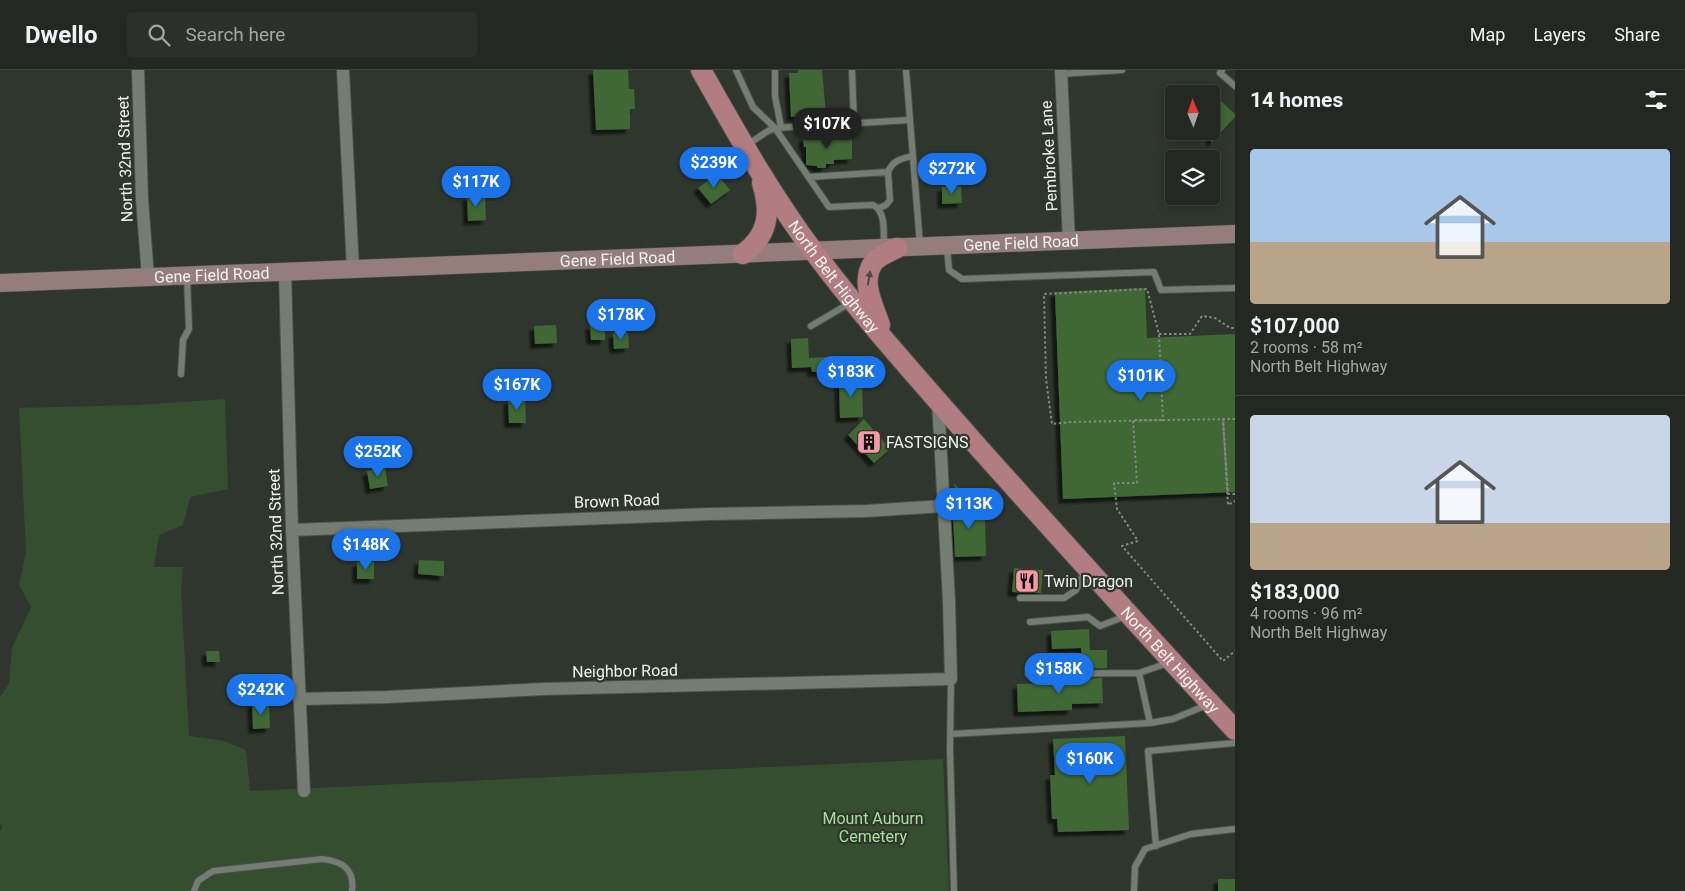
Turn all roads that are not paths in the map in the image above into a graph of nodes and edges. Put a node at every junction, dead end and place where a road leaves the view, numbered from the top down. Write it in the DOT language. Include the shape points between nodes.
graph roads {
  1 [pos="138,70"];
  2 [pos="343,70"];
  3 [pos="701,70"];
  4 [pos="736,70"];
  5 [pos="776,70"];
  6 [pos="852,70"];
  7 [pos="906,70"];
  8 [pos="1122,70"];
  9 [pos="1222,70"];
  10 [pos="1061,72"];
  11 [pos="1235,86"];
  12 [pos="910,120"];
  13 [pos="854,123"];
  14 [pos="778,128"];
  15 [pos="744,147"];
  16 [pos="912,156"];
  17 [pos="758,169"];
  18 [pos="888,172"];
  19 [pos="809,177"];
  20 [pos="879,208"];
  21 [pos="1235,234"];
  22 [pos="1070,241"];
  23 [pos="920,246"];
  24 [pos="947,246"];
  25 [pos="890,248"];
  26 [pos="813,251"];
  27 [pos="743,254"];
  28 [pos="353,269"];
  29 [pos="285,272"];
  30 [pos="187,276"];
  31 [pos="148,277"];
  32 [pos="0,283"];
  33 [pos="1235,288"];
  34 [pos="853,301"];
  35 [pos="811,326"];
  36 [pos="886,341"];
  37 [pos="181,374"];
  38 [pos="938,401"];
  39 [pos="943,506"];
  40 [pos="292,530"];
  41 [pos="1086,568"];
  42 [pos="1020,598"];
  43 [pos="1129,615"];
  44 [pos="1030,622"];
  45 [pos="1172,662"];
  46 [pos="1139,673"];
  47 [pos="1028,674"];
  48 [pos="951,679"];
  49 [pos="299,699"];
  50 [pos="1211,704"];
  51 [pos="1150,723"];
  52 [pos="1235,730"];
  53 [pos="950,734"];
  54 [pos="1235,743"];
  55 [pos="304,791"];
  56 [pos="1235,829"];
  57 [pos="1156,846"];
  58 [pos="194,891"];
  59 [pos="352,891"];
  60 [pos="954,891"];
  61 [pos="1134,891"];
  1 -- 31 [label="street, North 32nd Street"];
  2 -- 28 [label="street"];
  3 -- 15 [label="main road, North Belt Highway"];
  4 -- 14 [label="lane" via="753,106"];
  5 -- 14 [label="lane"];
  6 -- 13 [label="lane"];
  7 -- 12 [label="lane"];
  8 -- 10 [label="lane"];
  9 -- 11 [label="lane" via="1220,72"];
  10 -- 22 [label="street, Pembroke Lane"];
  12 -- 13 [label="lane"];
  12 -- 16 [label="lane"];
  13 -- 14 [label="lane"];
  14 -- 15 [label="lane"];
  14 -- 19 [label="lane"];
  15 -- 17 [label="main road, North Belt Highway"];
  16 -- 18 [label="lane" via="892,164"];
  16 -- 23 [label="lane"];
  17 -- 26 [label="main road, North Belt Highway"];
  17 -- 27 [label="main road" via="767,198 766,225 755,245"];
  18 -- 19 [label="lane"];
  18 -- 20 [label="lane" via="890,200"];
  19 -- 20 [label="lane" via="829,207 873,205"];
  20 -- 25 [label="lane"];
  21 -- 22 [label="street, Gene Field Road"];
  22 -- 24 [label="street, Gene Field Road"];
  23 -- 24 [label="street, Gene Field Road"];
  23 -- 25 [label="street, Gene Field Road"];
  24 -- 33 [label="lane" via="949,270 962,279 1154,272 1161,290"];
  25 -- 26 [label="street, Gene Field Road"];
  36 -- 25 [label="main road, one-way" via="868,288 874,262"];
  26 -- 27 [label="street, Gene Field Road"];
  26 -- 34 [label="main road, North Belt Highway"];
  27 -- 28 [label="street, Gene Field Road"];
  28 -- 29 [label="street, Gene Field Road"];
  29 -- 30 [label="street, Gene Field Road"];
  29 -- 40 [label="street, North 32nd Street"];
  30 -- 31 [label="street, Gene Field Road"];
  30 -- 37 [label="lane" via="189,330 183,340"];
  31 -- 32 [label="street, Gene Field Road"];
  34 -- 35 [label="lane"];
  34 -- 36 [label="main road, North Belt Highway"];
  36 -- 38 [label="main road, North Belt Highway"];
  38 -- 39 [label="street"];
  38 -- 41 [label="main road, North Belt Highway"];
  39 -- 40 [label="street, Brown Road"];
  39 -- 48 [label="street"];
  40 -- 49 [label="street, North 32nd Street"];
  41 -- 42 [label="lane" via="1076,590 1064,598"];
  41 -- 43 [label="main road, North Belt Highway"];
  43 -- 44 [label="lane" via="1100,626 1088,617"];
  43 -- 45 [label="main road, North Belt Highway"];
  45 -- 46 [label="lane"];
  45 -- 50 [label="main road, North Belt Highway"];
  46 -- 47 [label="lane"];
  46 -- 51 [label="lane"];
  48 -- 49 [label="street, Neighbor Road" via="543,689"];
  48 -- 53 [label="lane"];
  49 -- 55 [label="street, North 32nd Street"];
  50 -- 51 [label="lane" via="1173,719"];
  50 -- 52 [label="main road, North Belt Highway"];
  51 -- 53 [label="lane"];
  53 -- 60 [label="lane"];
  54 -- 57 [label="lane" via="1148,751"];
  56 -- 57 [label="lane" via="1191,834"];
  57 -- 61 [label="lane" via="1145,850 1135,867"];
  58 -- 59 [label="lane" via="198,881 213,871 322,858 346,867 352,879"];
}
